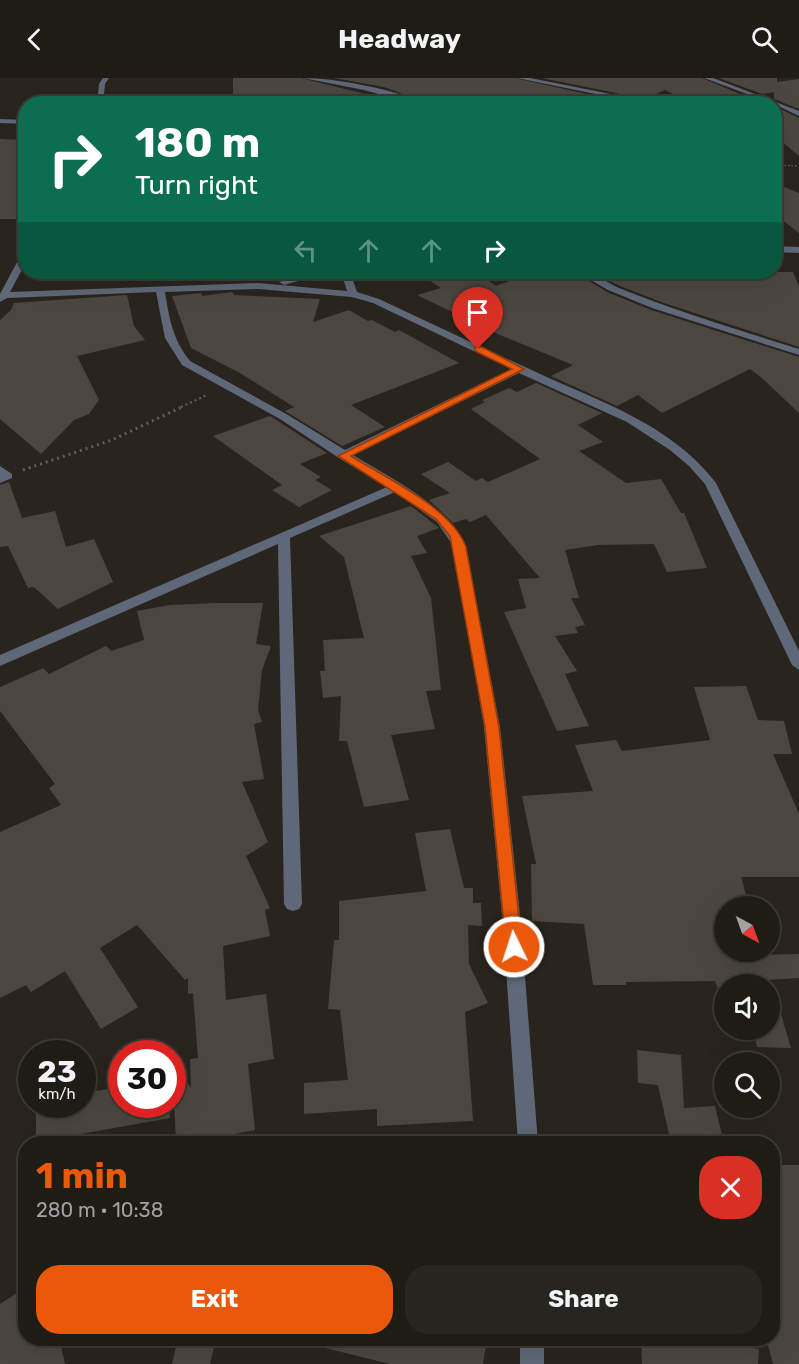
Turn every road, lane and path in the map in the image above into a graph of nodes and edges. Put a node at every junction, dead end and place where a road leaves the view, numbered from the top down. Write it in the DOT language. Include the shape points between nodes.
graph roads {
  1 [pos="106,78"];
  2 [pos="306,78"];
  3 [pos="520,78"];
  4 [pos="707,78"];
  5 [pos="101,96"];
  6 [pos="394,96"];
  7 [pos="616,96"];
  8 [pos="756,96"];
  9 [pos="782,106"];
  10 [pos="799,114"];
  11 [pos="0,121"];
  12 [pos="18,122"];
  13 [pos="782,165"];
  14 [pos="799,166"];
  15 [pos="782,249"];
  16 [pos="799,250"];
  17 [pos="18,268"];
  18 [pos="300,279"];
  19 [pos="348,279"];
  20 [pos="595,279"];
  21 [pos="258,286"];
  22 [pos="160,290"];
  23 [pos="353,294"];
  24 [pos="2,297"];
  25 [pos="799,352"];
  26 [pos="519,369"];
  27 [pos="227,386"];
  28 [pos="343,456"];
  29 [pos="3,475"];
  30 [pos="396,487"];
  31 [pos="284,537"];
  32 [pos="0,661"];
  33 [pos="799,665"];
  34 [pos="294,904"];
  35 [pos="527,1136"];
  36 [pos="532,1346"];
  37 [pos="532,1364"];
  1 -- 5 [label="street"];
  2 -- 6 [label="street"];
  3 -- 7 [label="street"];
  4 -- 8 [label="street"];
  9 -- 10 [label="street"];
  11 -- 12 [label="street"];
  13 -- 14 [label="path"];
  15 -- 16 [label="street"];
  17 -- 24 [label="street"];
  18 -- 21 [label="street"];
  19 -- 23 [label="street"];
  20 -- 25 [label="street" via="655,306"];
  21 -- 22 [label="street"];
  21 -- 23 [label="street"];
  22 -- 24 [label="street"];
  22 -- 27 [label="street" via="173,349 186,363"];
  23 -- 26 [label="street"];
  26 -- 28 [label="street"];
  26 -- 33 [label="street" via="651,432 695,464 710,483"];
  27 -- 28 [label="street"];
  27 -- 29 [label="path" via="112,440"];
  28 -- 30 [label="street"];
  30 -- 31 [label="street"];
  30 -- 35 [label="street" via="440,516 460,547 492,727"];
  31 -- 32 [label="street"];
  31 -- 34 [label="street"];
  36 -- 37 [label="street"];
}
